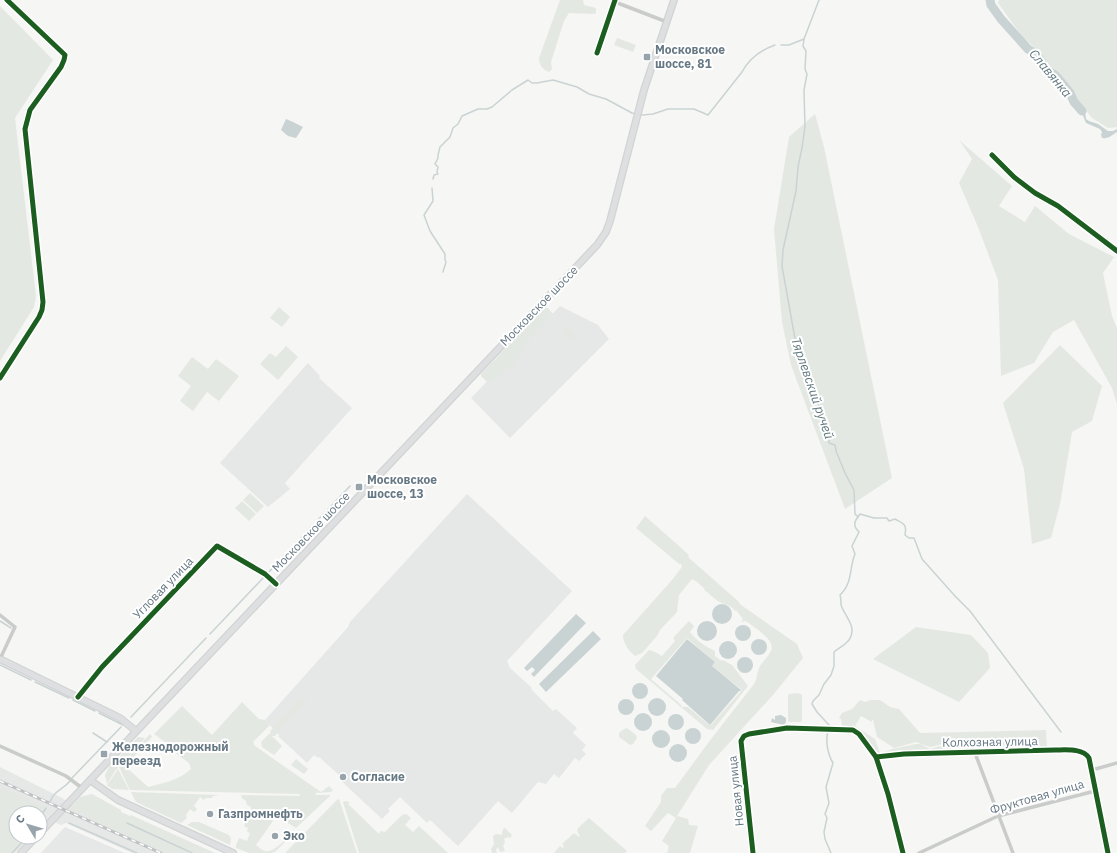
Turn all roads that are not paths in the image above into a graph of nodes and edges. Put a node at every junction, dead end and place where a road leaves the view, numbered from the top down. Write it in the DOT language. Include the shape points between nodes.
graph roads {
  1 [pos="7,0"];
  2 [pos="674,0"];
  3 [pos="615,1"];
  4 [pos="666,22"];
  5 [pos="597,53"];
  6 [pos="992,156"];
  7 [pos="1117,250"];
  8 [pos="0,378"];
  9 [pos="276,584"];
  10 [pos="0,615"];
  11 [pos="0,659"];
  12 [pos="78,697"];
  13 [pos="136,731"];
  14 [pos="0,746"];
  15 [pos="974,753"];
  16 [pos="876,757"];
  17 [pos="1117,763"];
  18 [pos="1092,770"];
  19 [pos="90,780"];
  20 [pos="82,788"];
  21 [pos="1095,791"];
  22 [pos="998,816"];
  23 [pos="48,824"];
  24 [pos="28,845"];
  25 [pos="21,853"];
  26 [pos="233,853"];
  27 [pos="753,853"];
  28 [pos="903,853"];
  29 [pos="919,853"];
  30 [pos="1013,853"];
  31 [pos="1108,853"];
  1 -- 8 [label="street" via="65,55 61,67 30,110 25,129 42,310"];
  2 -- 4 [label="main road, Московское шоссе"];
  3 -- 4 [label="street"];
  3 -- 5 [label="street"];
  4 -- 9 [label="main road, Московское шоссе" via="638,110 608,227 602,238"];
  6 -- 7 [label="street" via="1035,193 1058,206"];
  9 -- 12 [label="street, Угловая улица" via="265,574 217,546 102,667"];
  9 -- 13 [label="main road, Московское шоссе"];
  10 -- 11 [label="street" via="15,627"];
  11 -- 12 [label="main road"];
  12 -- 13 [label="main road" via="120,718"];
  13 -- 19 [label="main road, Московское шоссе"];
  14 -- 20 [label="street" via="66,776"];
  15 -- 16 [label="street, Колхозная улица"];
  15 -- 18 [label="street, Колхозная улица" via="1076,751 1087,755"];
  15 -- 22 [label="street"];
  16 -- 27 [label="street, Новая улица" via="856,732 787,728 742,737"];
  16 -- 28 [label="street"];
  17 -- 18 [label="street"];
  18 -- 21 [label="street"];
  19 -- 20 [label="main road, Московское шоссе"];
  19 -- 26 [label="main road" via="124,803"];
  20 -- 23 [label="main road, Московское шоссе"];
  21 -- 22 [label="street, Фруктовая улица"];
  21 -- 31 [label="street"];
  22 -- 29 [label="street, Фруктовая улица"];
  22 -- 30 [label="street"];
  24 -- 25 [label="main road"];
}
